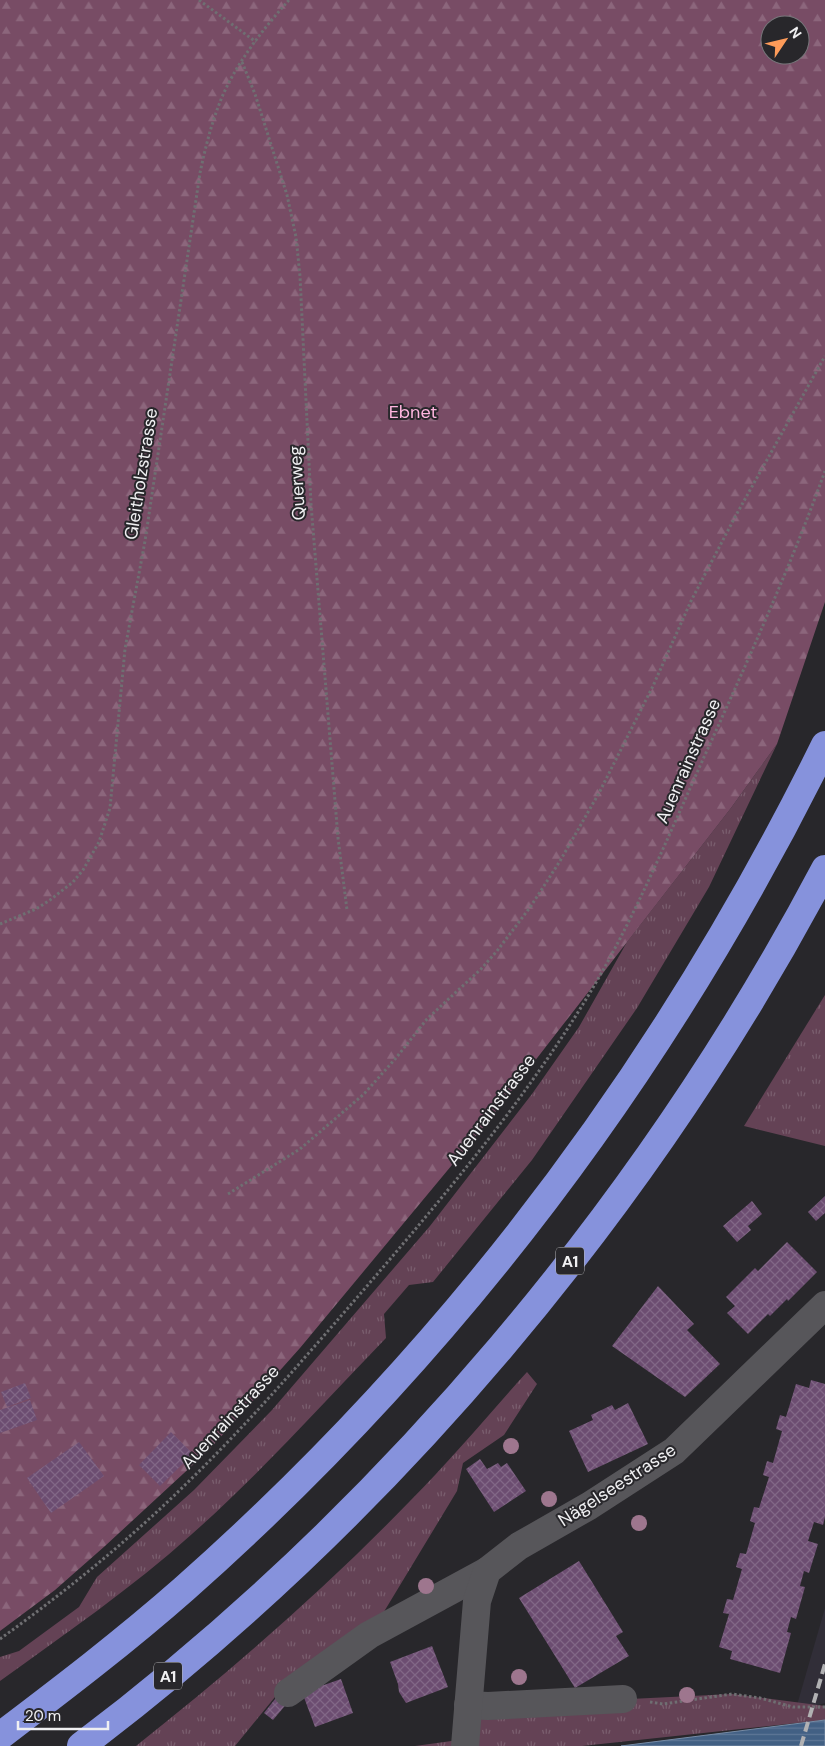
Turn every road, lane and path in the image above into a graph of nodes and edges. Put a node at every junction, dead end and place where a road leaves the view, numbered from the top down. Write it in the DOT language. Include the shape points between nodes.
graph roads {
  1 [pos="199,0"];
  2 [pos="289,0"];
  3 [pos="256,42"];
  4 [pos="242,62"];
  5 [pos="825,356"];
  6 [pos="825,470"];
  7 [pos="825,745"];
  8 [pos="825,869"];
  9 [pos="347,910"];
  10 [pos="0,924"];
  11 [pos="228,1194"];
  12 [pos="825,1305"];
  13 [pos="487,1571"];
  14 [pos="0,1639"];
  15 [pos="288,1693"];
  16 [pos="623,1700"];
  17 [pos="468,1706"];
  18 [pos="825,1707"];
  19 [pos="0,1736"];
  20 [pos="466,1742"];
  21 [pos="80,1746"];
  1 -- 3 [label="path"];
  2 -- 3 [label="path, Gleitholzstrasse"];
  3 -- 4 [label="path, Gleitholzstrasse"];
  4 -- 9 [label="path, Querweg" via="282,179 296,237 312,514 338,838"];
  4 -- 10 [label="path, Gleitholzstrasse" via="220,100 200,174 145,541 125,648 112,790 104,828 92,856 73,882 36,909"];
  5 -- 11 [label="path" via="695,592 599,793 531,906 491,957 427,1019 364,1094 300,1148"];
  6 -- 14 [label="path, Auenrainstrasse" via="767,618 636,905 586,998 525,1089 429,1214 232,1438 105,1557"];
  7 -- 19 [label="highway" via="729,927 645,1061 555,1189 458,1310 351,1428 240,1538 158,1612"];
  8 -- 21 [label="highway, A1" via="736,1024 692,1092 600,1223 501,1346 392,1468 280,1580 182,1665"];
  12 -- 13 [label="street, Nägelseestrasse" via="674,1451 519,1546"];
  13 -- 15 [label="street, Nägelseestrasse" via="369,1635"];
  13 -- 17 [label="street" via="477,1601"];
  16 -- 17 [label="street"];
  16 -- 18 [label="path" via="664,1704 732,1694 793,1707"];
  17 -- 20 [label="street"];
}
